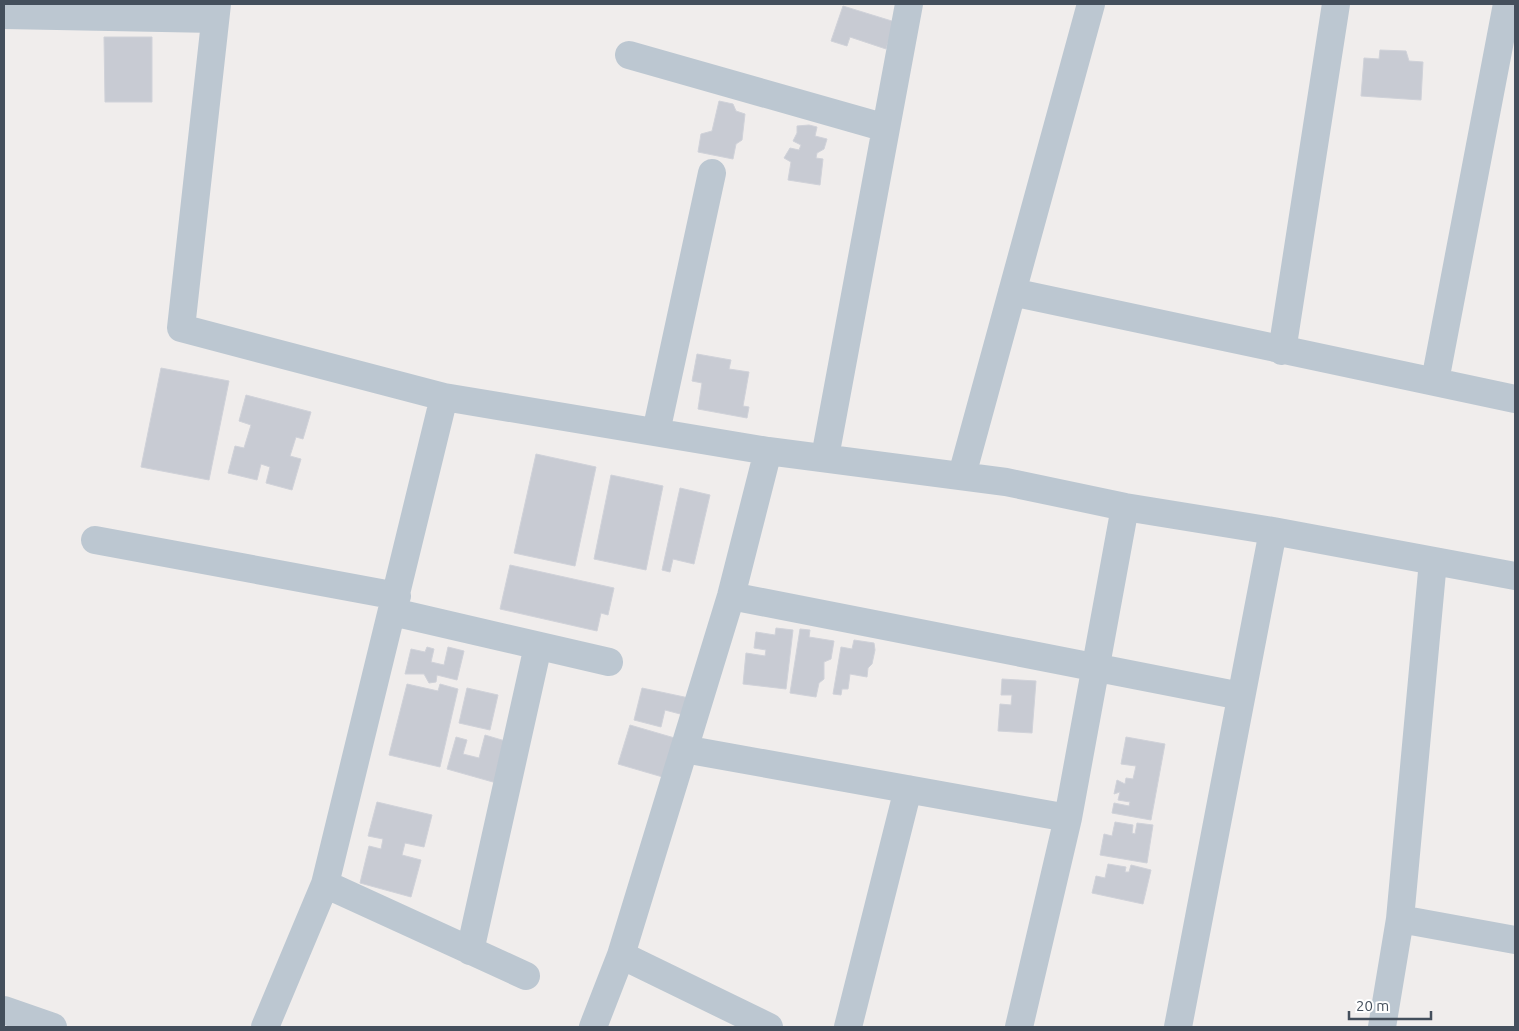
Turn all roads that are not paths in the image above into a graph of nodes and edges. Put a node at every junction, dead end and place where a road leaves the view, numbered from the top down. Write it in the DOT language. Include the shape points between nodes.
graph roads {
  1 [pos="908,4"];
  2 [pos="1091,4"];
  3 [pos="1336,4"];
  4 [pos="1508,4"];
  5 [pos="15,11"];
  6 [pos="216,11"];
  7 [pos="629,55"];
  8 [pos="886,128"];
  9 [pos="712,173"];
  10 [pos="1012,292"];
  11 [pos="1282,351"];
  12 [pos="1435,381"];
  13 [pos="444,397"];
  14 [pos="1515,399"];
  15 [pos="656,432"];
  16 [pos="768,451"];
  17 [pos="825,457"];
  18 [pos="962,476"];
  19 [pos="1125,506"];
  20 [pos="1273,531"];
  21 [pos="95,540"];
  22 [pos="1433,560"];
  23 [pos="1515,576"];
  24 [pos="731,596"];
  25 [pos="395,604"];
  26 [pos="538,646"];
  27 [pos="609,662"];
  28 [pos="1095,668"];
  29 [pos="1241,696"];
  30 [pos="684,749"];
  31 [pos="908,789"];
  32 [pos="1068,818"];
  33 [pos="325,884"];
  34 [pos="1400,919"];
  35 [pos="1515,940"];
  36 [pos="470,951"];
  37 [pos="620,955"];
  38 [pos="526,976"];
  39 [pos="4,1010"];
  40 [pos="53,1027"];
  41 [pos="264,1027"];
  42 [pos="593,1027"];
  43 [pos="769,1027"];
  44 [pos="848,1027"];
  45 [pos="1019,1027"];
  46 [pos="1178,1027"];
  47 [pos="1382,1027"];
  1 -- 8 [label="street"];
  2 -- 10 [label="street"];
  3 -- 11 [label="street"];
  4 -- 12 [label="street"];
  5 -- 6 [label="street"];
  6 -- 13 [label="street" via="181,328"];
  7 -- 8 [label="street"];
  8 -- 17 [label="street"];
  9 -- 15 [label="street"];
  10 -- 11 [label="street"];
  10 -- 18 [label="street"];
  11 -- 12 [label="street"];
  12 -- 14 [label="street"];
  13 -- 15 [label="street"];
  13 -- 25 [label="street"];
  15 -- 16 [label="street"];
  16 -- 17 [label="street"];
  16 -- 24 [label="street"];
  17 -- 18 [label="street"];
  18 -- 19 [label="street"];
  19 -- 20 [label="street"];
  19 -- 28 [label="street"];
  20 -- 22 [label="street"];
  20 -- 29 [label="street"];
  21 -- 25 [label="street"];
  22 -- 23 [label="street"];
  22 -- 34 [label="street"];
  24 -- 28 [label="street"];
  24 -- 30 [label="street"];
  25 -- 26 [label="street"];
  25 -- 33 [label="street"];
  26 -- 27 [label="street"];
  26 -- 36 [label="street"];
  28 -- 29 [label="street"];
  28 -- 32 [label="street"];
  29 -- 46 [label="street"];
  30 -- 31 [label="street"];
  30 -- 37 [label="street"];
  31 -- 32 [label="street"];
  31 -- 44 [label="street"];
  32 -- 45 [label="street"];
  33 -- 36 [label="street"];
  33 -- 41 [label="street"];
  34 -- 35 [label="street"];
  34 -- 47 [label="street"];
  36 -- 38 [label="street"];
  37 -- 42 [label="street"];
  37 -- 43 [label="street"];
  39 -- 40 [label="street"];
}
